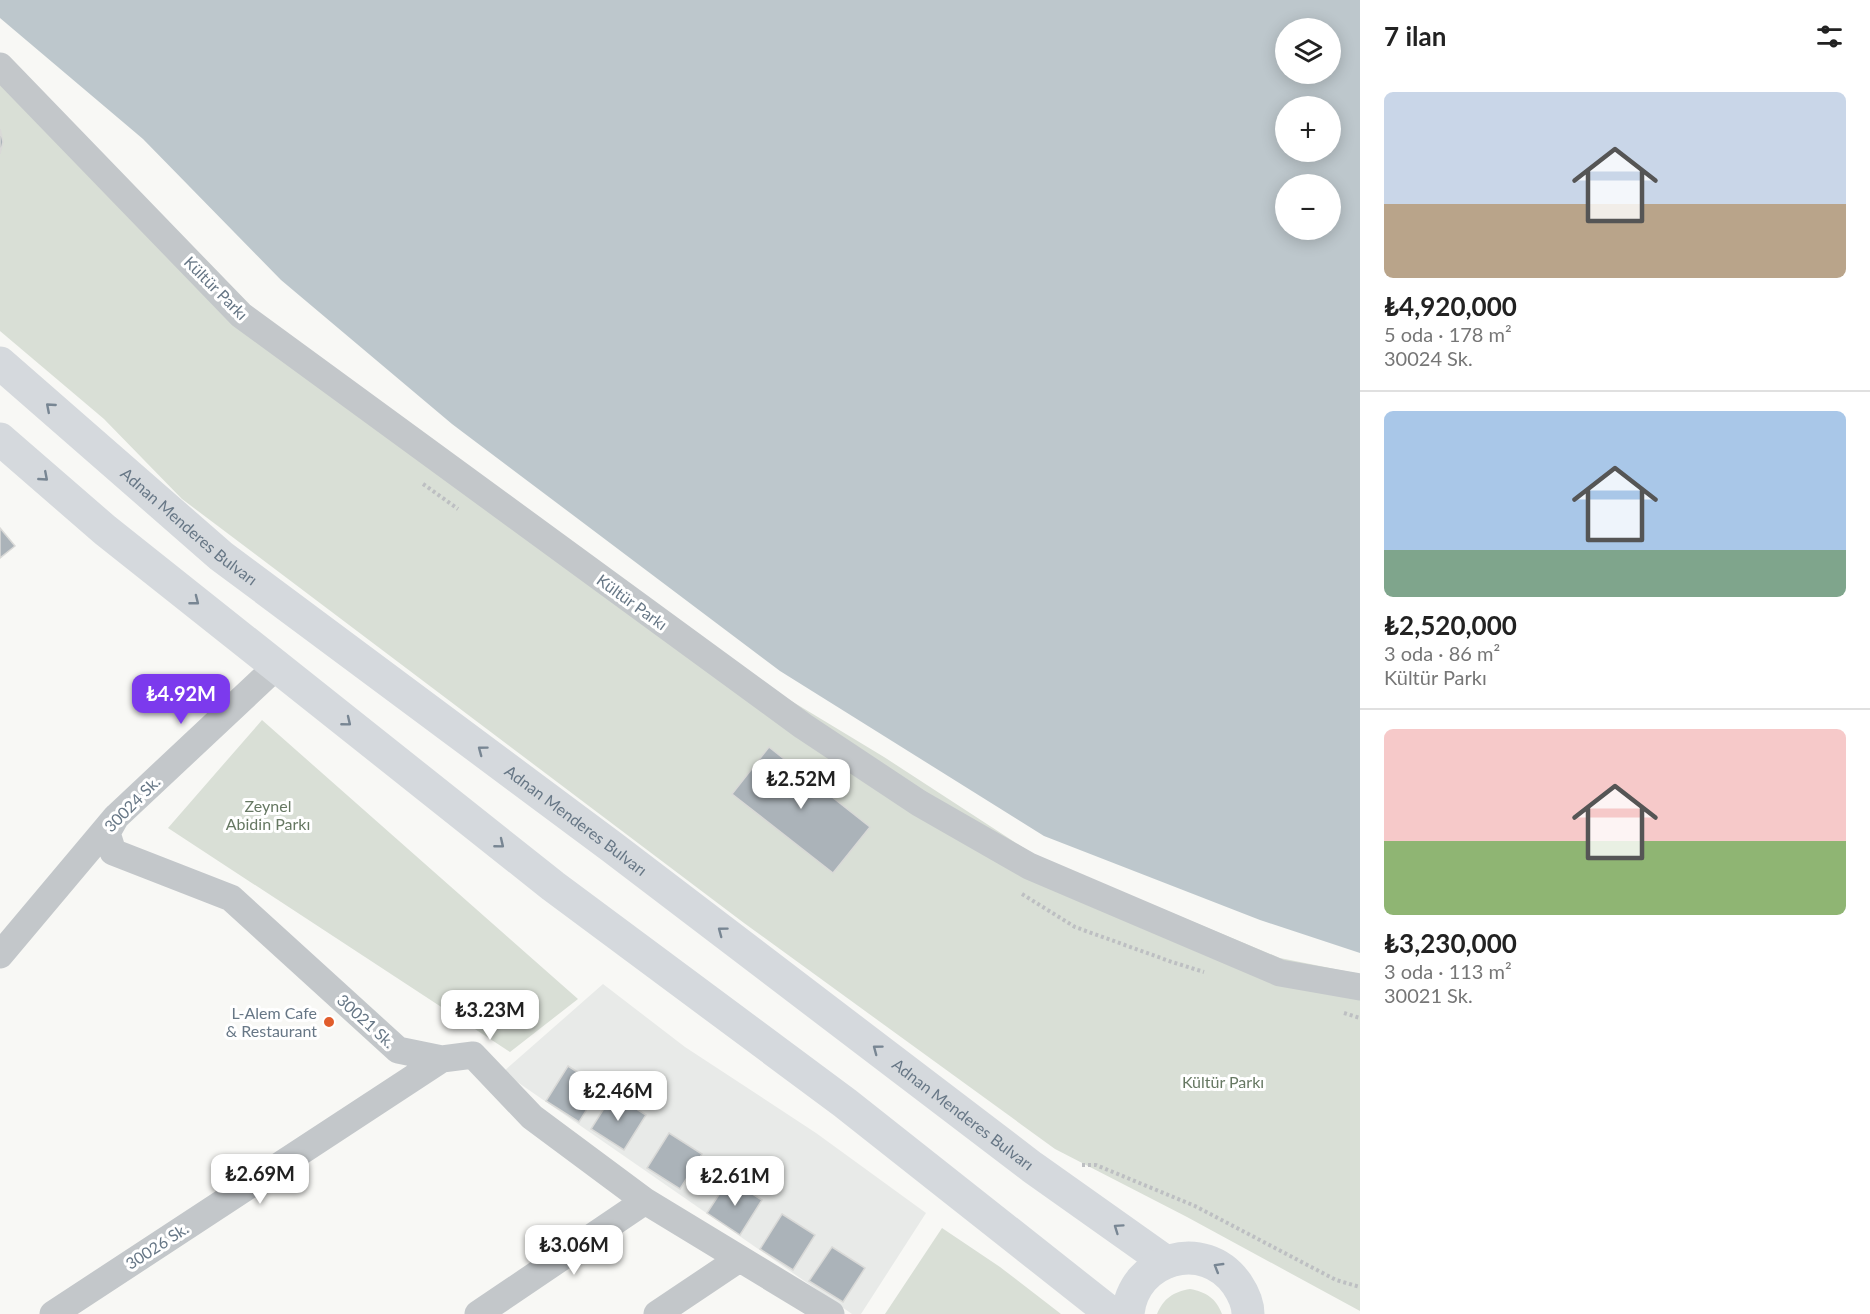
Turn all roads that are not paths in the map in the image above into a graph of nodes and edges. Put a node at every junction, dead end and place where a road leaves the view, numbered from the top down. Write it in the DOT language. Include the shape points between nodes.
graph roads {
  1 [pos="0,66"];
  2 [pos="0,363"];
  3 [pos="0,439"];
  4 [pos="277,666"];
  5 [pos="116,817"];
  6 [pos="0,955"];
  7 [pos="1360,987"];
  8 [pos="442,1059"];
  9 [pos="645,1201"];
  10 [pos="739,1259"];
  11 [pos="1166,1262"];
  12 [pos="53,1314"];
  13 [pos="478,1314"];
  14 [pos="657,1314"];
  15 [pos="831,1314"];
  16 [pos="1112,1314"];
  17 [pos="1128,1314"];
  18 [pos="1248,1314"];
  1 -- 7 [label="street, Kültür Parkı" via="241,315 803,726 919,803 1029,866 1280,974"];
  11 -- 2 [label="main road, Adnan Menderes Bulvarı, one-way" via="1032,1167 221,556"];
  3 -- 4 [label="main road, one-way" via="105,530"];
  4 -- 5 [label="street, 30024 Sk."];
  4 -- 16 [label="main road, one-way" via="553,886 845,1103"];
  5 -- 6 [label="street, 30024 Sk."];
  5 -- 8 [label="street, 30021 Sk." via="107,832 113,852 231,898 398,1050"];
  8 -- 9 [label="street, 30021 Sk." via="472,1055 532,1117"];
  8 -- 12 [label="street, 30026 Sk."];
  9 -- 10 [label="street, 30021 Sk."];
  9 -- 13 [label="street"];
  10 -- 14 [label="street"];
  10 -- 15 [label="street, 30021 Sk."];
  11 -- 17 [label="main road" via="1140,1281"];
  18 -- 11 [label="main road, one-way" via="1242,1291 1218,1265 1201,1259"];
}
